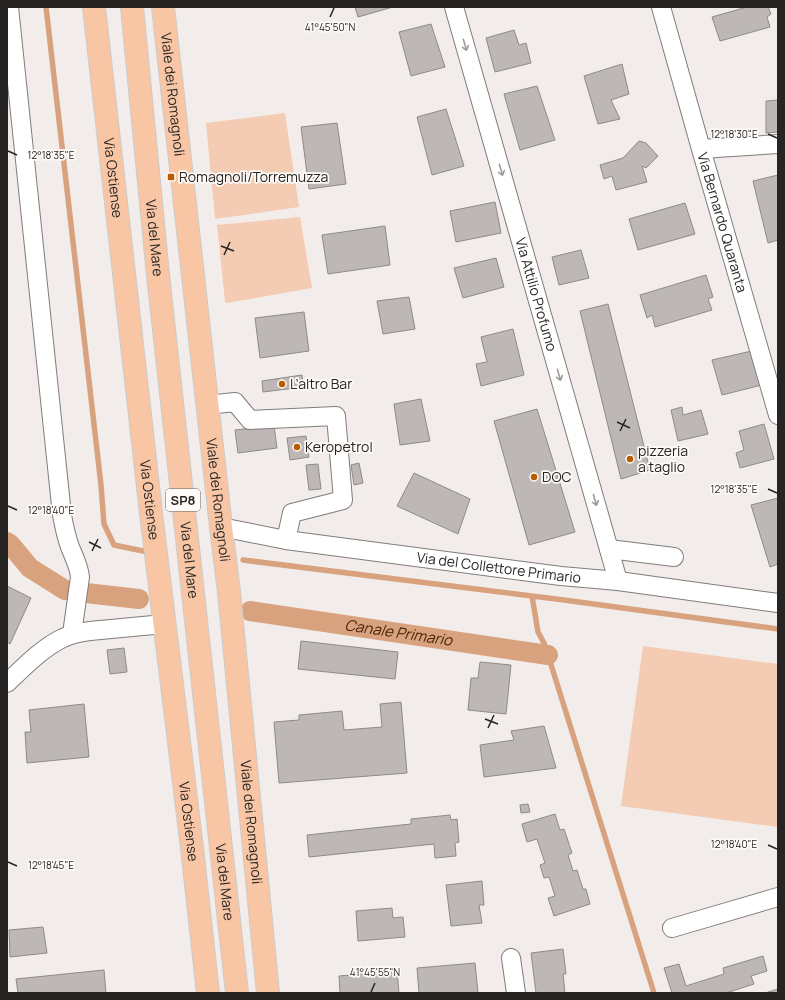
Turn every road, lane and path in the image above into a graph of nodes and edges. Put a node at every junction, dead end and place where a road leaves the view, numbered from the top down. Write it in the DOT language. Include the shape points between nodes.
graph roads {
  1 [pos="9,7"];
  2 [pos="94,7"];
  3 [pos="132,7"];
  4 [pos="163,7"];
  5 [pos="454,7"];
  6 [pos="661,7"];
  7 [pos="778,144"];
  8 [pos="701,149"];
  9 [pos="207,405"];
  10 [pos="778,415"];
  11 [pos="221,526"];
  12 [pos="286,540"];
  13 [pos="609,549"];
  14 [pos="674,557"];
  15 [pos="618,581"];
  16 [pos="778,603"];
  17 [pos="164,624"];
  18 [pos="72,634"];
  19 [pos="7,683"];
  20 [pos="778,897"];
  21 [pos="672,928"];
  22 [pos="512,958"];
  23 [pos="208,993"];
  24 [pos="237,993"];
  25 [pos="268,993"];
  26 [pos="516,993"];
  1 -- 18 [label="street" via="63,519 80,577"];
  2 -- 17 [label="main road, Via Ostiense"];
  3 -- 24 [label="main road, Via del Mare / SP8" via="159,283"];
  4 -- 9 [label="main road, Viale dei Romagnoli"];
  5 -- 13 [label="street, Via Attilio Profumo, one-way"];
  6 -- 8 [label="street, Via Bernardo Quaranta"];
  7 -- 8 [label="street"];
  8 -- 10 [label="street, Via Bernardo Quaranta"];
  9 -- 11 [label="main road, Viale dei Romagnoli"];
  9 -- 12 [label="street" via="235,402 250,420 336,416 343,500 292,513"];
  11 -- 12 [label="street, Via del Collettore Primario"];
  11 -- 25 [label="main road, Viale dei Romagnoli"];
  12 -- 15 [label="street, Via del Collettore Primario"];
  13 -- 14 [label="street"];
  13 -- 15 [label="street, Via Attilio Profumo"];
  15 -- 16 [label="street, Via del Collettore Primario"];
  17 -- 18 [label="street"];
  17 -- 23 [label="main road, Via Ostiense"];
  18 -- 19 [label="street" via="46,649"];
  20 -- 21 [label="street"];
  22 -- 26 [label="street"];
}
